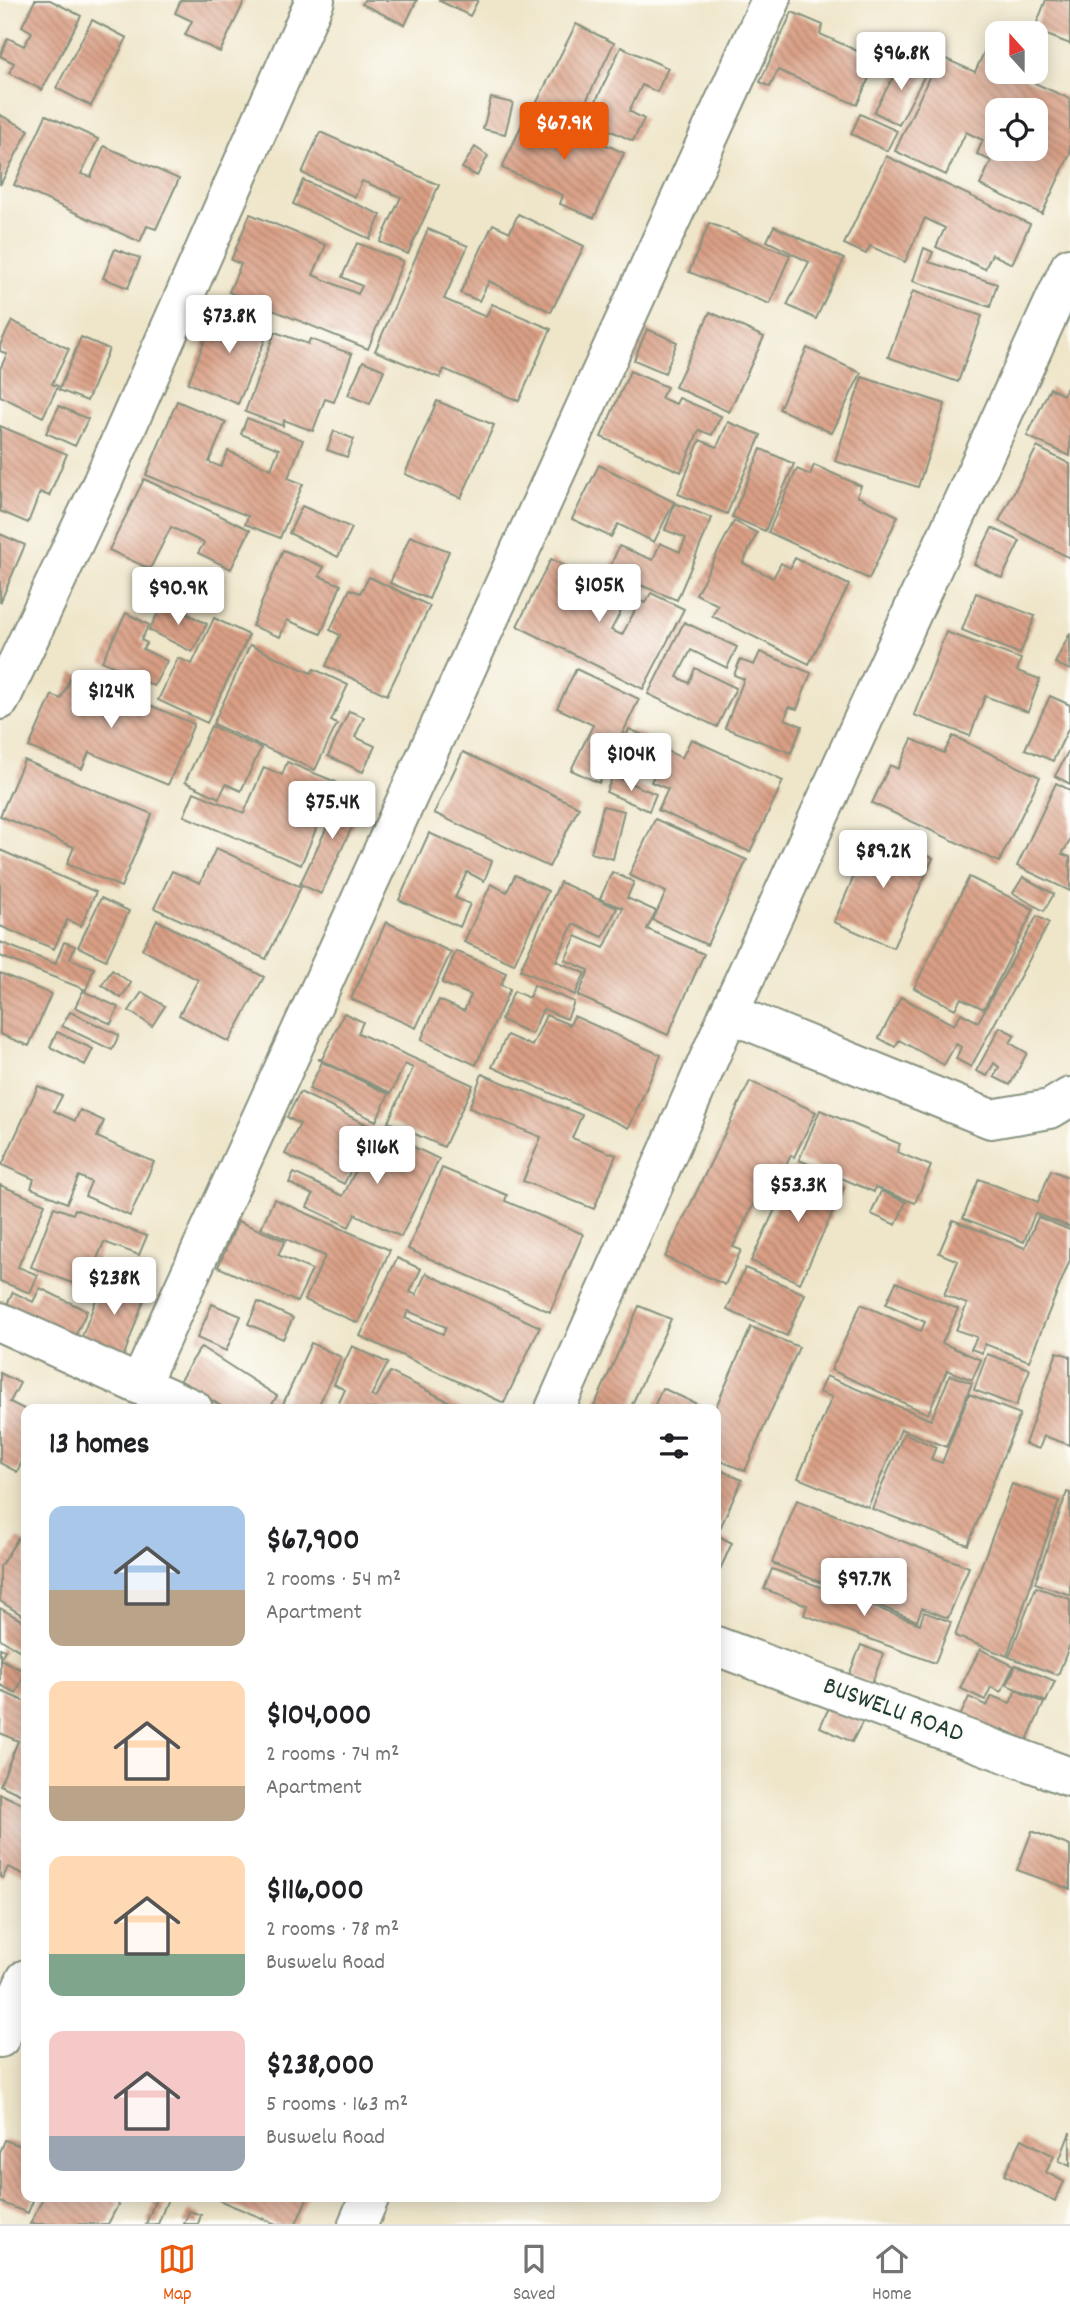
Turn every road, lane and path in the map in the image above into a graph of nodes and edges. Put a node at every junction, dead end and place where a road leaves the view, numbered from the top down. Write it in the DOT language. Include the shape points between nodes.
graph roads {
  1 [pos="315,0"];
  2 [pos="771,0"];
  3 [pos="1070,267"];
  4 [pos="0,700"];
  5 [pos="729,1013"];
  6 [pos="1070,1097"];
  7 [pos="0,1322"];
  8 [pos="140,1384"];
  9 [pos="183,1404"];
  10 [pos="557,1404"];
  11 [pos="721,1648"];
  12 [pos="1070,1777"];
  13 [pos="21,1990"];
  14 [pos="0,2038"];
  1 -- 4 [label="street" via="102,483"];
  2 -- 8 [label="street"];
  3 -- 5 [label="street"];
  5 -- 6 [label="street" via="991,1119 1050,1110"];
  5 -- 10 [label="street"];
  7 -- 8 [label="street"];
  8 -- 9 [label="street"];
  11 -- 12 [label="street, BUSWELU ROAD"];
  13 -- 14 [label="street"];
}
